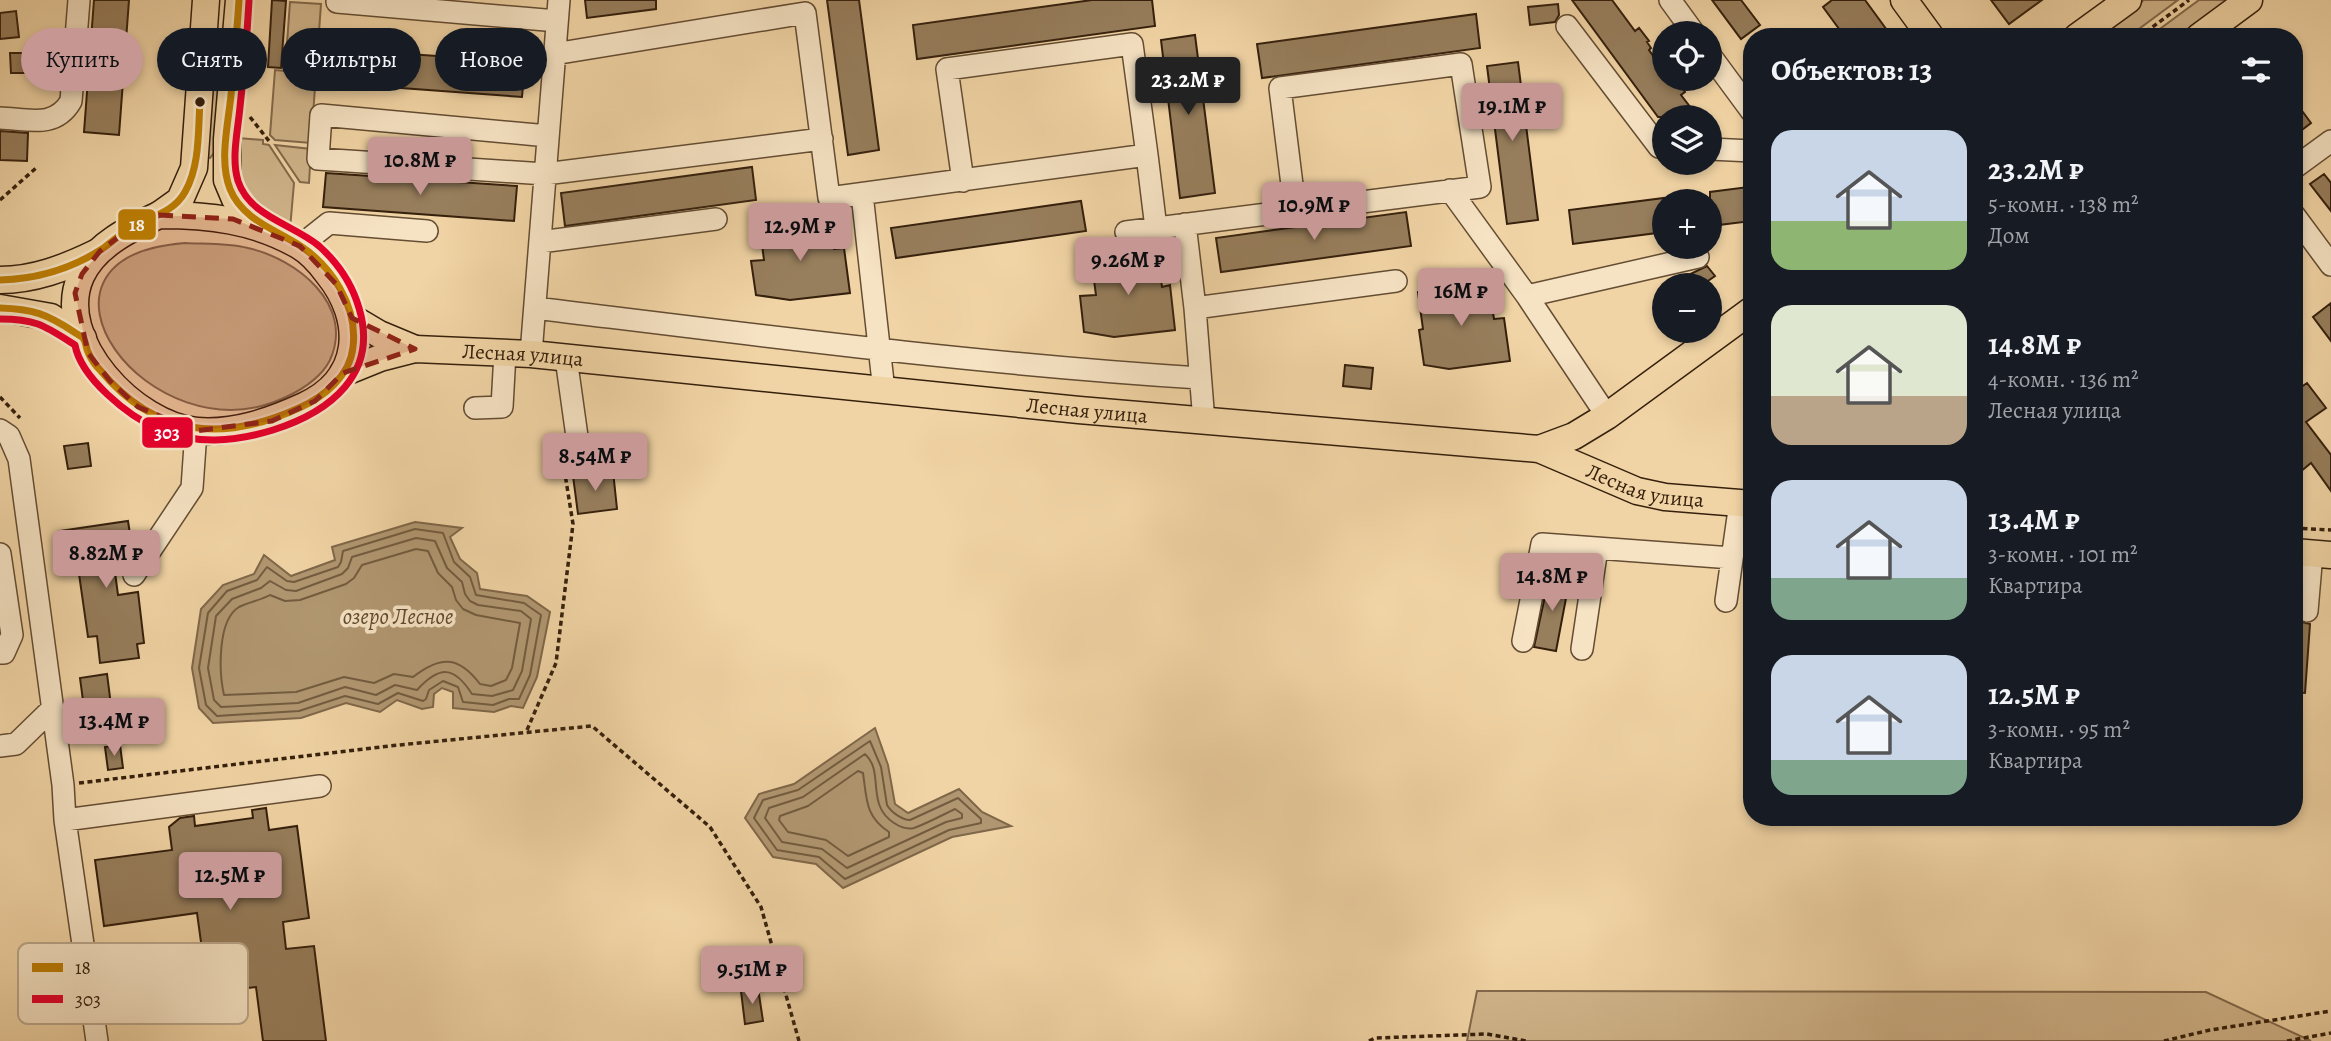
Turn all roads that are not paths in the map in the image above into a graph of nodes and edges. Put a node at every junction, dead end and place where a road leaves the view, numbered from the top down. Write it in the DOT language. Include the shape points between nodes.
graph roads {
  1 [pos="79,0"];
  2 [pos="206,0"];
  3 [pos="239,0"];
  4 [pos="1670,0"];
  5 [pos="1904,0"];
  6 [pos="2128,0"];
  7 [pos="2249,0"];
  8 [pos="337,2"];
  9 [pos="558,10"];
  10 [pos="1685,21"];
  11 [pos="1567,26"];
  12 [pos="1924,28"];
  13 [pos="2089,28"];
  14 [pos="2211,28"];
  15 [pos="554,54"];
  16 [pos="1722,71"];
  17 [pos="1743,100"];
  18 [pos="0,118"];
  19 [pos="548,136"];
  20 [pos="1652,138"];
  21 [pos="822,139"];
  22 [pos="2331,141"];
  23 [pos="1722,150"];
  24 [pos="1743,151"];
  25 [pos="1147,155"];
  26 [pos="2303,161"];
  27 [pos="545,174"];
  28 [pos="963,181"];
  29 [pos="1450,190"];
  30 [pos="862,194"];
  31 [pos="1295,209"];
  32 [pos="159,215"];
  33 [pos="716,219"];
  34 [pos="1185,224"];
  35 [pos="2303,227"];
  36 [pos="1156,228"];
  37 [pos="427,231"];
  38 [pos="271,232"];
  39 [pos="1126,232"];
  40 [pos="540,242"];
  41 [pos="300,246"];
  42 [pos="100,251"];
  43 [pos="1689,259"];
  44 [pos="2331,265"];
  45 [pos="0,280"];
  46 [pos="1396,281"];
  47 [pos="1527,296"];
  48 [pos="0,308"];
  49 [pos="534,308"];
  50 [pos="1195,308"];
  51 [pos="1743,317"];
  52 [pos="352,318"];
  53 [pos="83,338"];
  54 [pos="415,349"];
  55 [pos="880,351"];
  56 [pos="518,354"];
  57 [pos="566,358"];
  58 [pos="343,373"];
  59 [pos="1200,378"];
  60 [pos="884,391"];
  61 [pos="475,408"];
  62 [pos="1607,416"];
  63 [pos="1204,422"];
  64 [pos="196,431"];
  65 [pos="7,434"];
  66 [pos="1539,449"];
  67 [pos="572,465"];
  68 [pos="1743,503"];
  69 [pos="1743,515"];
  70 [pos="1597,548"];
  71 [pos="2308,550"];
  72 [pos="0,554"];
  73 [pos="1732,558"];
  74 [pos="134,575"];
  75 [pos="1726,601"];
  76 [pos="2307,611"];
  77 [pos="1523,641"];
  78 [pos="1582,649"];
  79 [pos="0,653"];
  80 [pos="53,708"];
  81 [pos="0,746"];
  82 [pos="320,786"];
  83 [pos="65,820"];
  84 [pos="83,943"];
  1 -- 18 [label="street" via="71,101 65,112 48,120"];
  2 -- 32 [label="main road" via="194,168 180,200"];
  3 -- 38 [label="main road" via="227,180 235,199"];
  4 -- 10 [label="street"];
  5 -- 12 [label="main road"];
  6 -- 13 [label="main road"];
  7 -- 14 [label="main road"];
  8 -- 9 [label="street"];
  9 -- 15 [label="street"];
  11 -- 20 [label="street"];
  15 -- 19 [label="street"];
  15 -- 21 [label="street" via="806,13"];
  16 -- 17 [label="street"];
  19 -- 27 [label="street"];
  19 -- 27 [label="street" via="321,115 318,159"];
  21 -- 27 [label="street"];
  21 -- 30 [label="street" via="829,198"];
  22 -- 26 [label="street"];
  23 -- 24 [label="street"];
  25 -- 28 [label="street"];
  25 -- 28 [label="street" via="1132,44 947,69"];
  25 -- 36 [label="street"];
  27 -- 40 [label="street"];
  28 -- 30 [label="street"];
  29 -- 31 [label="street"];
  29 -- 31 [label="street" via="1480,187 1461,64 1280,88"];
  29 -- 47 [label="street"];
  30 -- 55 [label="street"];
  31 -- 34 [label="street"];
  32 -- 38 [label="main road" via="233,219"];
  32 -- 42 [label="main road" via="130,228"];
  33 -- 40 [label="street"];
  34 -- 36 [label="street"];
  34 -- 50 [label="street"];
  35 -- 44 [label="street"];
  36 -- 39 [label="street"];
  37 -- 41 [label="street" via="329,223"];
  38 -- 41 [label="main road"];
  40 -- 49 [label="street"];
  41 -- 52 [label="main road" via="336,284"];
  42 -- 45 [label="main road" via="62,269"];
  42 -- 53 [label="main road" via="82,274 75,293"];
  43 -- 47 [label="street"];
  46 -- 50 [label="street"];
  47 -- 62 [label="street"];
  48 -- 53 [label="main road" via="51,317"];
  49 -- 55 [label="street"];
  49 -- 56 [label="street"];
  50 -- 59 [label="street"];
  51 -- 62 [label="main road"];
  52 -- 54 [label="main road, Лесная улица"];
  52 -- 58 [label="main road" via="352,355"];
  53 -- 64 [label="main road" via="88,353 110,381 138,407"];
  54 -- 56 [label="main road, Лесная улица"];
  54 -- 58 [label="main road, Лесная улица"];
  55 -- 59 [label="street"];
  55 -- 60 [label="street"];
  56 -- 57 [label="main road, Лесная улица"];
  56 -- 61 [label="street" via="502,407"];
  57 -- 60 [label="main road, Лесная улица"];
  57 -- 67 [label="street"];
  58 -- 64 [label="main road" via="315,401 272,421"];
  59 -- 63 [label="street"];
  60 -- 63 [label="main road, Лесная улица"];
  62 -- 66 [label="main road" via="1574,436"];
  63 -- 66 [label="main road, Лесная улица"];
  64 -- 74 [label="street" via="192,488"];
  65 -- 80 [label="street" via="19,458"];
  66 -- 68 [label="main road, Лесная улица" via="1637,491"];
  69 -- 73 [label="street"];
  70 -- 73 [label="street"];
  70 -- 77 [label="street" via="1542,544"];
  70 -- 78 [label="street"];
  71 -- 76 [label="street"];
  72 -- 79 [label="street" via="12,635"];
  73 -- 75 [label="street"];
  80 -- 81 [label="street" via="16,744"];
  80 -- 83 [label="street"];
  82 -- 83 [label="street"];
  83 -- 84 [label="street"];
}
